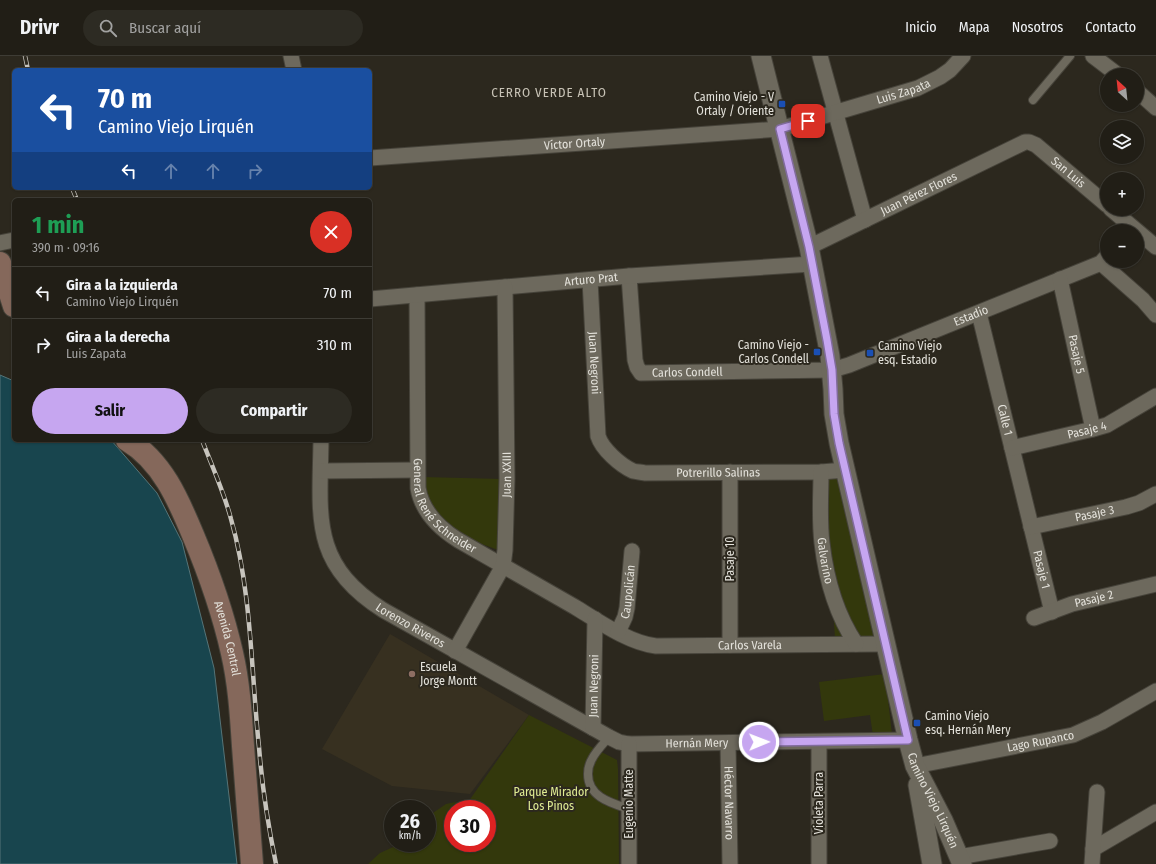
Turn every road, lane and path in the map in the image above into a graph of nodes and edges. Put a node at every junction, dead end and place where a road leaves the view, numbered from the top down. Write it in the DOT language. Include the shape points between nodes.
graph roads {
  1 [pos="291,56"];
  2 [pos="761,56"];
  3 [pos="820,56"];
  4 [pos="963,56"];
  5 [pos="1070,56"];
  6 [pos="1093,56"];
  7 [pos="294,68"];
  8 [pos="1109,68"];
  9 [pos="1144,97"];
  10 [pos="1033,100"];
  11 [pos="1156,108"];
  12 [pos="836,113"];
  13 [pos="780,129"];
  14 [pos="1029,142"];
  15 [pos="372,158"];
  16 [pos="1100,199"];
  17 [pos="1118,216"];
  18 [pos="865,220"];
  19 [pos="1125,224"];
  20 [pos="1144,239"];
  21 [pos="12,240"];
  22 [pos="0,243"];
  23 [pos="1156,247"];
  24 [pos="811,256"];
  25 [pos="1100,261"];
  26 [pos="0,263"];
  27 [pos="1113,268"];
  28 [pos="629,276"];
  29 [pos="590,280"];
  30 [pos="1060,280"];
  31 [pos="505,287"];
  32 [pos="416,294"];
  33 [pos="372,299"];
  34 [pos="12,300"];
  35 [pos="979,313"];
  36 [pos="1156,315"];
  37 [pos="832,370"];
  38 [pos="1156,396"];
  39 [pos="1093,429"];
  40 [pos="130,442"];
  41 [pos="321,442"];
  42 [pos="601,444"];
  43 [pos="1012,448"];
  44 [pos="417,470"];
  45 [pos="845,470"];
  46 [pos="321,471"];
  47 [pos="730,472"];
  48 [pos="821,472"];
  49 [pos="1156,494"];
  50 [pos="1031,527"];
  51 [pos="632,551"];
  52 [pos="503,566"];
  53 [pos="1156,584"];
  54 [pos="1052,612"];
  55 [pos="1034,618"];
  56 [pos="595,619"];
  57 [pos="618,632"];
  58 [pos="856,644"];
  59 [pos="886,644"];
  60 [pos="730,645"];
  61 [pos="455,651"];
  62 [pos="1156,690"];
  63 [pos="593,728"];
  64 [pos="608,737"];
  65 [pos="908,740"];
  66 [pos="820,742"];
  67 [pos="728,743"];
  68 [pos="630,744"];
  69 [pos="915,766"];
  70 [pos="1097,792"];
  71 [pos="629,809"];
  72 [pos="1156,812"];
  73 [pos="1050,841"];
  74 [pos="1093,848"];
  75 [pos="959,855"];
  76 [pos="931,859"];
  77 [pos="252,864"];
  78 [pos="629,864"];
  79 [pos="730,864"];
  80 [pos="819,864"];
  81 [pos="1092,864"];
  1 -- 7 [label="street"];
  2 -- 13 [label="street, Camino Viejo Lirquén"];
  3 -- 12 [label="street"];
  4 -- 12 [label="street, Luis Zapata" via="950,70 929,83"];
  5 -- 10 [label="lane"];
  6 -- 8 [label="street"];
  9 -- 11 [label="street"];
  12 -- 13 [label="street, Luis Zapata"];
  12 -- 18 [label="street"];
  13 -- 15 [label="street, Víctor Ortaly"];
  13 -- 24 [label="street, Camino Viejo Lirquén"];
  14 -- 16 [label="street, San Luis" via="1036,145"];
  14 -- 18 [label="street, Juan Pérez Flores"];
  17 -- 19 [label="street"];
  18 -- 24 [label="street, Juan Pérez Flores"];
  20 -- 23 [label="street"];
  21 -- 22 [label="street"];
  24 -- 28 [label="street, Arturo Prat"];
  24 -- 37 [label="street, Camino Viejo Lirquén"];
  25 -- 30 [label="street, Estadio"];
  26 -- 34 [label="main road"];
  27 -- 36 [label="street"];
  28 -- 29 [label="street, Arturo Prat"];
  28 -- 37 [label="street, Carlos Condell" via="635,360 641,373"];
  29 -- 31 [label="street, Arturo Prat"];
  29 -- 42 [label="street, Juan Negroni" via="598,436"];
  30 -- 35 [label="street, Estadio"];
  30 -- 39 [label="street, Pasaje 5"];
  31 -- 32 [label="street, Arturo Prat"];
  31 -- 52 [label="street, Juan XXIII" via="506,479"];
  32 -- 33 [label="street, Arturo Prat"];
  32 -- 44 [label="street, General René Schneider"];
  35 -- 37 [label="street, Estadio"];
  35 -- 43 [label="street, Calle 1"];
  37 -- 45 [label="street, Camino Viejo Lirquén" via="834,414"];
  38 -- 39 [label="street, Pasaje 4" via="1119,419"];
  39 -- 43 [label="street, Pasaje 4"];
  40 -- 77 [label="main road, Avenida Central" via="147,456 176,494 226,627 234,660 240,706"];
  41 -- 46 [label="street, Lorenzo Riveros"];
  42 -- 47 [label="street, Potrerillo Salinas" via="635,472"];
  43 -- 50 [label="street, Calle 1"];
  44 -- 46 [label="street"];
  44 -- 52 [label="street, General René Schneider" via="421,501 438,525 458,540"];
  45 -- 48 [label="street, Potrerillo Salinas"];
  45 -- 59 [label="street, Camino Viejo Lirquén"];
  46 -- 61 [label="street, Lorenzo Riveros" via="320,511 323,533 331,556 346,579 372,603"];
  47 -- 48 [label="street, Potrerillo Salinas"];
  47 -- 60 [label="street, Pasaje 10"];
  48 -- 58 [label="street, Galvarino" via="822,542 825,560 838,611"];
  49 -- 50 [label="street, Pasaje 3" via="1126,507"];
  50 -- 54 [label="street, Pasaje 1"];
  51 -- 57 [label="street, Caupolicán" via="628,608"];
  52 -- 56 [label="street, General René Schneider"];
  52 -- 61 [label="street, Juan XXIII"];
  53 -- 54 [label="street, Pasaje 2" via="1088,600"];
  54 -- 55 [label="street, Pasaje 2"];
  56 -- 57 [label="street, General René Schneider"];
  56 -- 63 [label="street, Juan Negroni"];
  57 -- 60 [label="street, Carlos Varela" via="650,646"];
  58 -- 59 [label="street, Carlos Varela"];
  58 -- 60 [label="street, Carlos Varela"];
  59 -- 65 [label="street, Camino Viejo Lirquén"];
  61 -- 63 [label="street, Lorenzo Riveros"];
  62 -- 69 [label="street, Lago Rupanco" via="1102,722 1073,735"];
  63 -- 64 [label="street, Lorenzo Riveros"];
  64 -- 68 [label="street, Lorenzo Riveros"];
  64 -- 71 [label="lane" via="592,760 588,773 589,784 602,798"];
  65 -- 66 [label="street, Hernán Mery"];
  65 -- 69 [label="street, Camino Viejo Lirquén"];
  66 -- 67 [label="street, Hernán Mery"];
  66 -- 80 [label="street, Violeta Parra"];
  67 -- 68 [label="street, Hernán Mery"];
  67 -- 79 [label="street, Héctor Navarro"];
  68 -- 71 [label="street, Eugenio Matte"];
  69 -- 75 [label="street, Camino Viejo Lirquén"];
  69 -- 76 [label="street"];
  70 -- 74 [label="street"];
  71 -- 78 [label="street, Eugenio Matte"];
  72 -- 74 [label="street"];
  73 -- 75 [label="street"];
  74 -- 81 [label="street"];
  75 -- 76 [label="street" via="943,846 934,850"];
}
